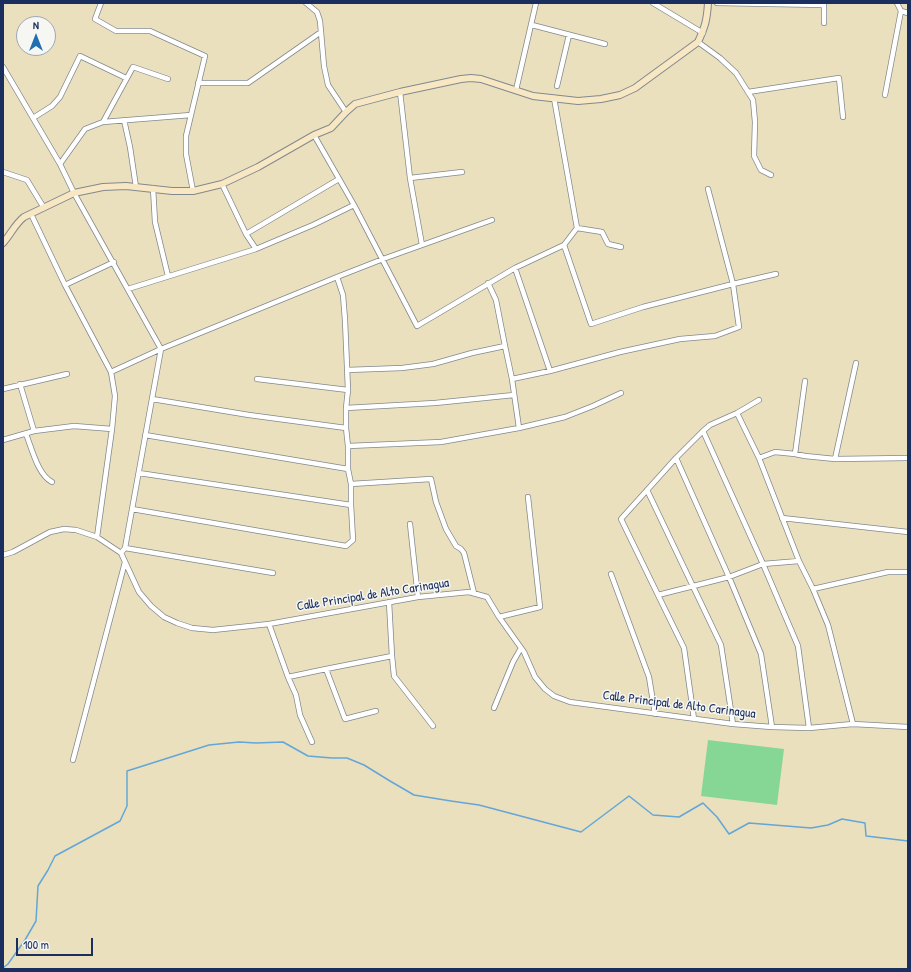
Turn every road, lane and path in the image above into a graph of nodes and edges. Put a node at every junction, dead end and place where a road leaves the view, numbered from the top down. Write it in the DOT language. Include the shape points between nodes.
graph roads {
  1 [pos="101,3"];
  2 [pos="306,3"];
  3 [pos="536,3"];
  4 [pos="653,3"];
  5 [pos="708,3"];
  6 [pos="717,3"];
  7 [pos="897,3"];
  8 [pos="900,11"];
  9 [pos="908,13"];
  10 [pos="824,23"];
  11 [pos="532,24"];
  12 [pos="321,32"];
  13 [pos="703,33"];
  14 [pos="569,35"];
  15 [pos="698,42"];
  16 [pos="605,44"];
  17 [pos="3,67"];
  18 [pos="126,78"];
  19 [pos="168,79"];
  20 [pos="198,83"];
  21 [pos="557,86"];
  22 [pos="516,90"];
  23 [pos="400,92"];
  24 [pos="748,92"];
  25 [pos="885,95"];
  26 [pos="554,98"];
  27 [pos="346,112"];
  28 [pos="191,115"];
  29 [pos="843,117"];
  30 [pos="33,118"];
  31 [pos="124,120"];
  32 [pos="103,122"];
  33 [pos="314,135"];
  34 [pos="60,164"];
  35 [pos="3,172"];
  36 [pos="462,172"];
  37 [pos="770,174"];
  38 [pos="410,178"];
  39 [pos="339,179"];
  40 [pos="222,184"];
  41 [pos="136,187"];
  42 [pos="153,188"];
  43 [pos="708,189"];
  44 [pos="193,191"];
  45 [pos="74,193"];
  46 [pos="354,205"];
  47 [pos="44,208"];
  48 [pos="31,214"];
  49 [pos="492,220"];
  50 [pos="577,228"];
  51 [pos="246,234"];
  52 [pos="3,243"];
  53 [pos="422,245"];
  54 [pos="564,245"];
  55 [pos="621,247"];
  56 [pos="256,249"];
  57 [pos="383,259"];
  58 [pos="114,262"];
  59 [pos="516,268"];
  60 [pos="776,274"];
  61 [pos="168,276"];
  62 [pos="337,277"];
  63 [pos="488,283"];
  64 [pos="734,284"];
  65 [pos="65,285"];
  66 [pos="128,289"];
  67 [pos="506,346"];
  68 [pos="161,349"];
  69 [pos="856,363"];
  70 [pos="348,370"];
  71 [pos="550,371"];
  72 [pos="111,372"];
  73 [pos="67,374"];
  74 [pos="257,379"];
  75 [pos="512,379"];
  76 [pos="805,381"];
  77 [pos="20,384"];
  78 [pos="3,389"];
  79 [pos="348,390"];
  80 [pos="621,392"];
  81 [pos="514,395"];
  82 [pos="152,399"];
  83 [pos="759,400"];
  84 [pos="346,408"];
  85 [pos="737,413"];
  86 [pos="346,428"];
  87 [pos="519,428"];
  88 [pos="112,429"];
  89 [pos="34,431"];
  90 [pos="703,431"];
  91 [pos="26,434"];
  92 [pos="145,435"];
  93 [pos="3,440"];
  94 [pos="348,446"];
  95 [pos="795,454"];
  96 [pos="676,458"];
  97 [pos="759,458"];
  98 [pos="908,458"];
  99 [pos="835,459"];
  100 [pos="348,469"];
  101 [pos="139,473"];
  102 [pos="52,482"];
  103 [pos="351,484"];
  104 [pos="647,490"];
  105 [pos="528,496"];
  106 [pos="351,505"];
  107 [pos="132,509"];
  108 [pos="782,518"];
  109 [pos="410,524"];
  110 [pos="908,532"];
  111 [pos="97,537"];
  112 [pos="125,548"];
  113 [pos="121,553"];
  114 [pos="3,555"];
  115 [pos="799,561"];
  116 [pos="125,562"];
  117 [pos="764,564"];
  118 [pos="908,572"];
  119 [pos="272,574"];
  120 [pos="611,574"];
  121 [pos="729,576"];
  122 [pos="694,586"];
  123 [pos="813,589"];
  124 [pos="474,593"];
  125 [pos="658,594"];
  126 [pos="418,597"];
  127 [pos="389,602"];
  128 [pos="499,618"];
  129 [pos="269,624"];
  130 [pos="521,648"];
  131 [pos="392,656"];
  132 [pos="326,669"];
  133 [pos="288,677"];
  134 [pos="494,708"];
  135 [pos="376,711"];
  136 [pos="655,714"];
  137 [pos="694,719"];
  138 [pos="733,724"];
  139 [pos="853,724"];
  140 [pos="433,726"];
  141 [pos="908,726"];
  142 [pos="772,727"];
  143 [pos="809,728"];
  144 [pos="312,742"];
  145 [pos="73,760"];
  1 -- 20 [label="street" via="95,19 116,31 150,31 205,56"];
  2 -- 12 [label="street" via="317,12"];
  3 -- 11 [label="street"];
  4 -- 13 [label="street"];
  5 -- 13 [label="street"];
  6 -- 10 [label="street" via="824,5"];
  7 -- 8 [label="street"];
  8 -- 9 [label="street"];
  8 -- 25 [label="street"];
  11 -- 14 [label="street"];
  11 -- 22 [label="street"];
  12 -- 20 [label="street" via="248,83"];
  12 -- 27 [label="street" via="328,86"];
  13 -- 15 [label="street"];
  14 -- 16 [label="street"];
  14 -- 21 [label="street"];
  15 -- 24 [label="street" via="736,73"];
  15 -- 26 [label="street" via="635,88 620,95 578,101"];
  17 -- 30 [label="street"];
  18 -- 19 [label="street" via="133,67"];
  18 -- 30 [label="street" via="80,56 60,97 52,106"];
  18 -- 32 [label="street"];
  20 -- 28 [label="street"];
  22 -- 23 [label="street" via="471,78"];
  22 -- 26 [label="street" via="533,96"];
  23 -- 27 [label="street" via="355,104"];
  23 -- 38 [label="street"];
  24 -- 29 [label="street" via="839,78"];
  24 -- 37 [label="street" via="753,100 754,156 761,170"];
  26 -- 50 [label="street"];
  27 -- 33 [label="street" via="331,128"];
  28 -- 31 [label="street"];
  28 -- 44 [label="street" via="186,136 186,154"];
  30 -- 34 [label="street"];
  31 -- 32 [label="street"];
  31 -- 41 [label="street"];
  32 -- 34 [label="street" via="85,129"];
  33 -- 39 [label="street"];
  33 -- 40 [label="street"];
  34 -- 45 [label="street"];
  35 -- 47 [label="street" via="27,180"];
  36 -- 38 [label="street"];
  38 -- 53 [label="street"];
  39 -- 46 [label="street"];
  39 -- 51 [label="street"];
  40 -- 44 [label="street"];
  40 -- 51 [label="street"];
  41 -- 42 [label="street"];
  41 -- 45 [label="street" via="103,187"];
  42 -- 44 [label="street"];
  42 -- 61 [label="street" via="154,222"];
  43 -- 64 [label="street"];
  45 -- 47 [label="street"];
  45 -- 58 [label="street"];
  46 -- 56 [label="street"];
  46 -- 57 [label="street"];
  47 -- 48 [label="street"];
  48 -- 52 [label="street" via="19,221"];
  48 -- 65 [label="street"];
  49 -- 53 [label="street"];
  50 -- 54 [label="street"];
  50 -- 55 [label="street" via="602,232 608,244"];
  51 -- 56 [label="street"];
  53 -- 57 [label="street"];
  54 -- 59 [label="street"];
  54 -- 64 [label="street" via="592,324 643,307"];
  56 -- 61 [label="street"];
  57 -- 62 [label="street"];
  57 -- 63 [label="street" via="417,326"];
  58 -- 65 [label="street"];
  58 -- 66 [label="street"];
  59 -- 63 [label="street"];
  59 -- 71 [label="street"];
  60 -- 64 [label="street"];
  61 -- 66 [label="street"];
  62 -- 68 [label="street"];
  62 -- 70 [label="street" via="343,295"];
  63 -- 67 [label="street" via="496,300"];
  64 -- 71 [label="street" via="739,327 715,336 680,339"];
  65 -- 72 [label="street"];
  66 -- 68 [label="street"];
  67 -- 70 [label="street" via="434,364"];
  67 -- 75 [label="street"];
  68 -- 72 [label="street"];
  68 -- 82 [label="street"];
  69 -- 99 [label="street"];
  70 -- 79 [label="street"];
  71 -- 75 [label="street"];
  72 -- 88 [label="street" via="115,396"];
  73 -- 77 [label="street"];
  74 -- 79 [label="street"];
  75 -- 81 [label="street"];
  76 -- 95 [label="street"];
  77 -- 78 [label="street"];
  77 -- 89 [label="street"];
  79 -- 84 [label="street"];
  80 -- 87 [label="street" via="565,417"];
  81 -- 84 [label="street"];
  81 -- 87 [label="street"];
  82 -- 86 [label="street"];
  82 -- 92 [label="street"];
  83 -- 85 [label="street"];
  84 -- 86 [label="street"];
  85 -- 90 [label="street" via="710,425"];
  85 -- 97 [label="street"];
  86 -- 94 [label="street"];
  87 -- 94 [label="street" via="441,442"];
  88 -- 89 [label="street" via="74,426"];
  88 -- 111 [label="street"];
  89 -- 91 [label="street"];
  90 -- 96 [label="street"];
  90 -- 117 [label="street"];
  91 -- 93 [label="street"];
  91 -- 102 [label="street" via="43,474"];
  92 -- 100 [label="street"];
  92 -- 101 [label="street"];
  94 -- 100 [label="street"];
  95 -- 97 [label="street" via="775,452"];
  95 -- 99 [label="street"];
  96 -- 104 [label="street"];
  96 -- 121 [label="street"];
  97 -- 108 [label="street"];
  98 -- 99 [label="street"];
  100 -- 103 [label="street"];
  101 -- 106 [label="street"];
  101 -- 107 [label="street"];
  103 -- 106 [label="street"];
  103 -- 124 [label="street" via="431,479 446,529 456,546 464,553"];
  104 -- 122 [label="street"];
  104 -- 125 [label="street" via="621,519"];
  105 -- 128 [label="street" via="540,607"];
  106 -- 107 [label="street" via="353,540 346,546"];
  107 -- 112 [label="street"];
  108 -- 110 [label="street"];
  108 -- 115 [label="street"];
  109 -- 126 [label="street"];
  111 -- 113 [label="street"];
  111 -- 114 [label="street" via="64,529 50,532"];
  112 -- 113 [label="street"];
  112 -- 119 [label="street"];
  113 -- 116 [label="street, Calle Principal de Alto Carinagua"];
  115 -- 117 [label="street"];
  115 -- 123 [label="street"];
  116 -- 129 [label="street, Calle Principal de Alto Carinagua" via="139,592 164,617 177,623 192,628 213,630"];
  116 -- 145 [label="street"];
  117 -- 121 [label="street"];
  117 -- 143 [label="street" via="798,646"];
  118 -- 123 [label="street" via="888,572"];
  120 -- 136 [label="street" via="649,677"];
  121 -- 122 [label="street"];
  121 -- 142 [label="street" via="761,654"];
  122 -- 125 [label="street"];
  122 -- 138 [label="street" via="721,645"];
  123 -- 139 [label="street" via="828,625"];
  124 -- 126 [label="street, Calle Principal de Alto Carinagua"];
  124 -- 128 [label="street, Calle Principal de Alto Carinagua" via="487,597"];
  125 -- 137 [label="street" via="684,648"];
  126 -- 127 [label="street, Calle Principal de Alto Carinagua"];
  127 -- 129 [label="street, Calle Principal de Alto Carinagua"];
  127 -- 131 [label="street"];
  128 -- 130 [label="street, Calle Principal de Alto Carinagua"];
  129 -- 133 [label="street"];
  130 -- 134 [label="street"];
  130 -- 136 [label="street, Calle Principal de Alto Carinagua" via="535,677 554,696 570,702"];
  131 -- 132 [label="street"];
  131 -- 140 [label="street" via="394,676"];
  132 -- 133 [label="street"];
  132 -- 135 [label="street" via="345,719"];
  133 -- 144 [label="street"];
  136 -- 137 [label="street, Calle Principal de Alto Carinagua"];
  137 -- 138 [label="street, Calle Principal de Alto Carinagua"];
  138 -- 142 [label="street, Calle Principal de Alto Carinagua"];
  139 -- 141 [label="street, Calle Principal de Alto Carinagua"];
  139 -- 143 [label="street, Calle Principal de Alto Carinagua"];
  142 -- 143 [label="street, Calle Principal de Alto Carinagua"];
}
